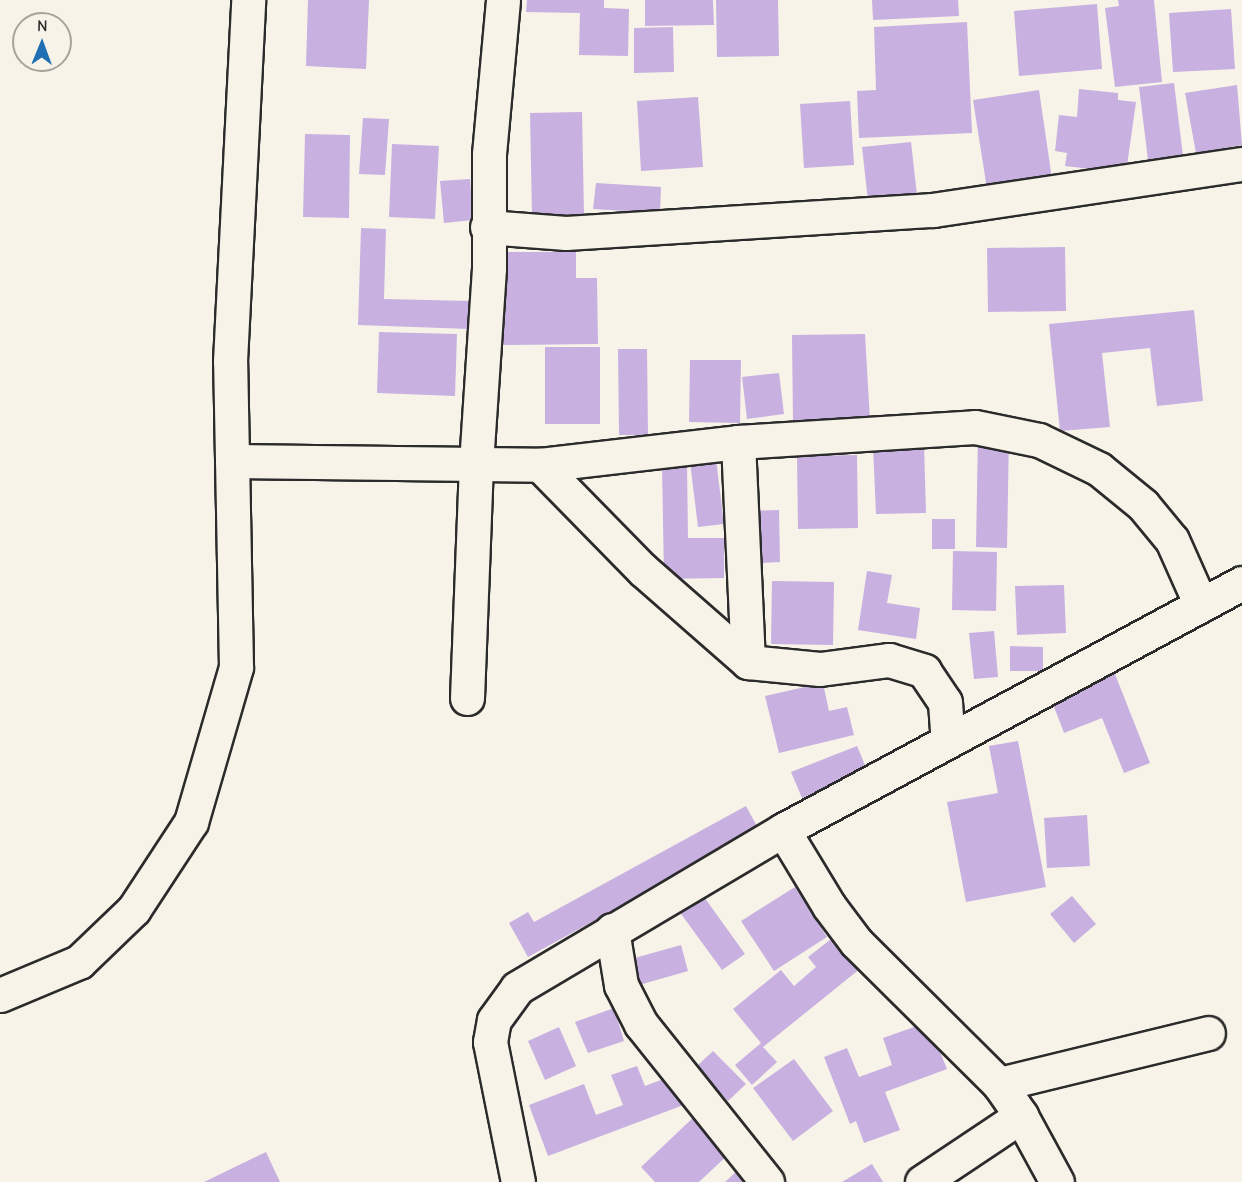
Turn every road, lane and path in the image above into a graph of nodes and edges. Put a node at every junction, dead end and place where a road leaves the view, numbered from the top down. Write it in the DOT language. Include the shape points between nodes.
graph roads {
  1 [pos="248,0"];
  2 [pos="503,0"];
  3 [pos="1242,164"];
  4 [pos="487,227"];
  5 [pos="738,442"];
  6 [pos="232,461"];
  7 [pos="476,464"];
  8 [pos="540,465"];
  9 [pos="1242,583"];
  10 [pos="1201,605"];
  11 [pos="748,662"];
  12 [pos="467,698"];
  13 [pos="948,741"];
  14 [pos="783,830"];
  15 [pos="612,930"];
  16 [pos="0,995"];
  17 [pos="1208,1033"];
  18 [pos="999,1084"];
  19 [pos="1022,1116"];
  20 [pos="518,1182"];
  21 [pos="767,1182"];
  22 [pos="922,1182"];
  23 [pos="1057,1182"];
  1 -- 6 [label="street" via="230,361"];
  2 -- 4 [label="street"];
  3 -- 4 [label="street" via="933,210 566,233"];
  4 -- 7 [label="street" via="489,268"];
  5 -- 8 [label="street"];
  5 -- 10 [label="street" via="975,427 1039,440 1099,469 1143,505 1172,540"];
  5 -- 11 [label="street"];
  6 -- 7 [label="street"];
  6 -- 16 [label="street" via="236,667 191,822 134,909 79,962"];
  7 -- 8 [label="street"];
  7 -- 12 [label="street"];
  8 -- 11 [label="street" via="643,570"];
  9 -- 10 [label="street"];
  10 -- 13 [label="street"];
  11 -- 13 [label="street" via="820,669 889,660 924,671 945,702"];
  13 -- 14 [label="street"];
  14 -- 15 [label="street"];
  14 -- 18 [label="street" via="856,942"];
  15 -- 20 [label="street" via="517,988 494,1020 490,1042 492,1067"];
  15 -- 21 [label="street" via="621,985 641,1024"];
  17 -- 18 [label="street"];
  18 -- 19 [label="street"];
  19 -- 22 [label="street"];
  19 -- 23 [label="street"];
}
